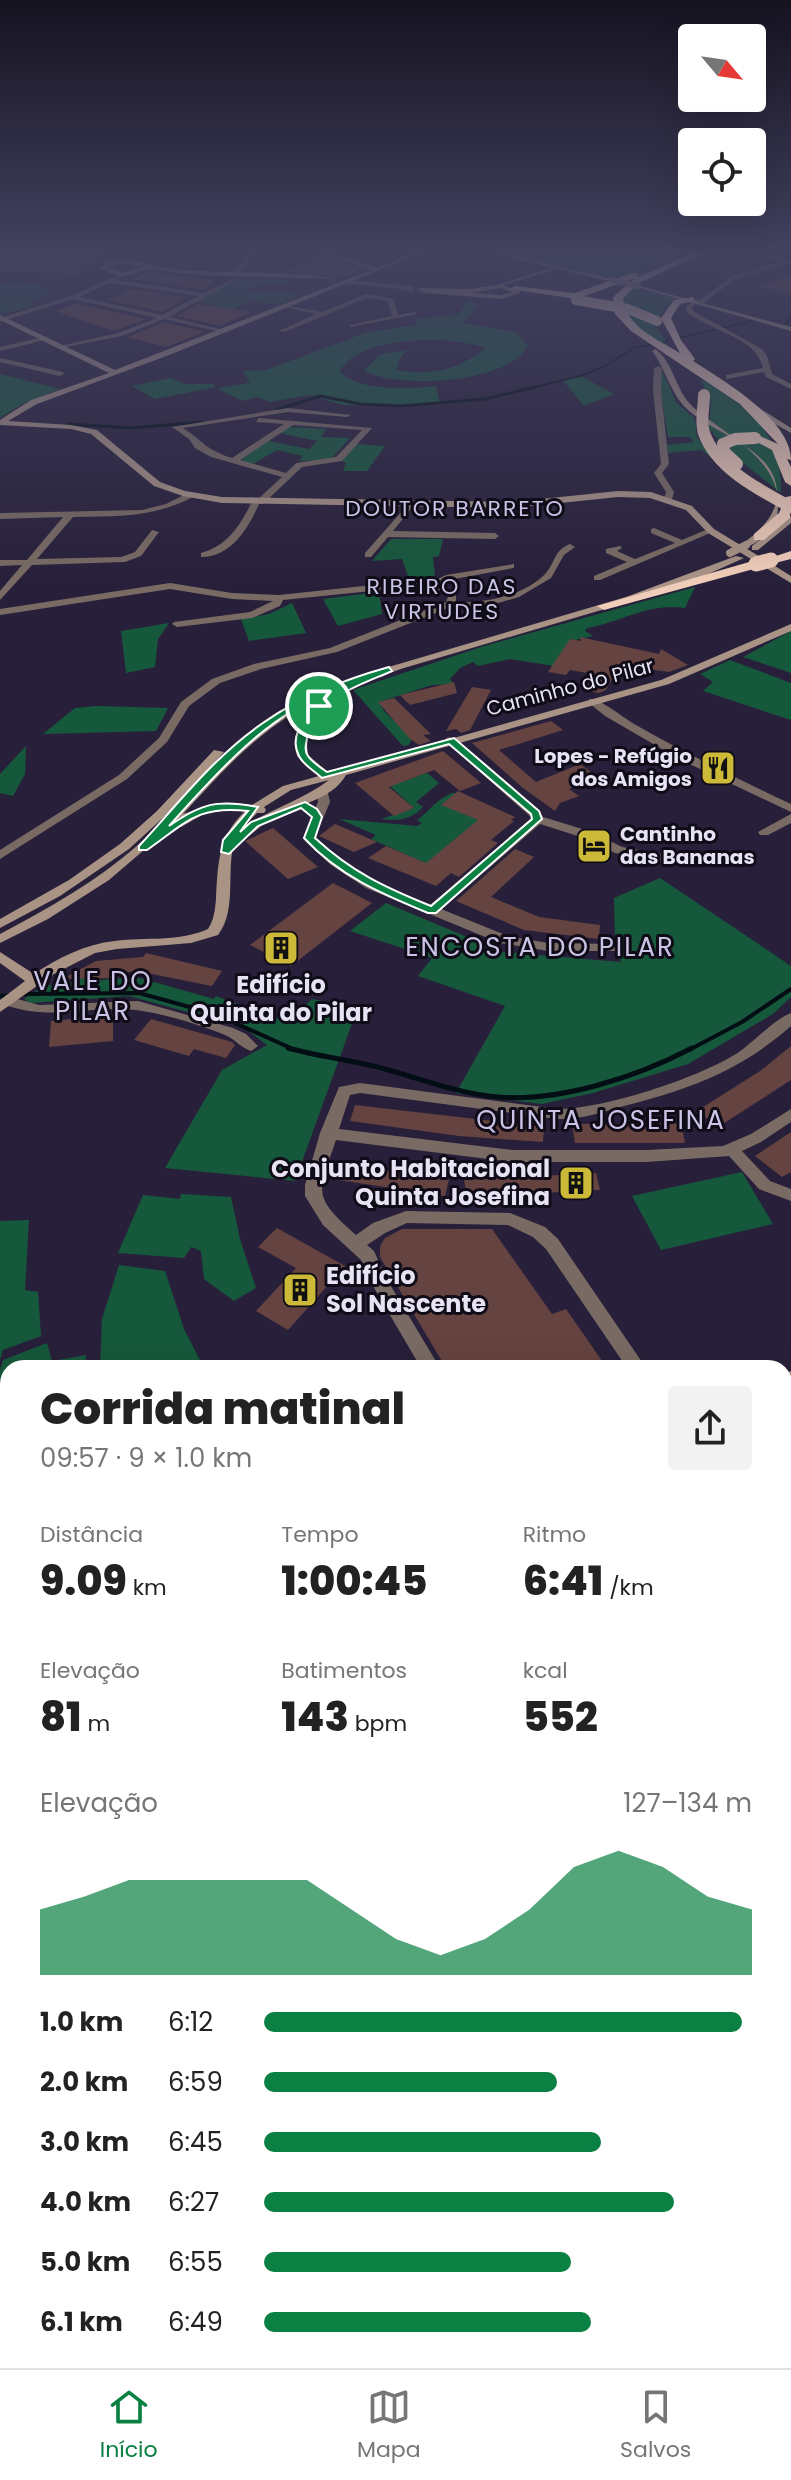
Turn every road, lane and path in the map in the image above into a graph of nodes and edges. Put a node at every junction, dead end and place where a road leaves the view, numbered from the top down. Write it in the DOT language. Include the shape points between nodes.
graph roads {
  1 [pos="6,362"];
  2 [pos="92,362"];
  3 [pos="145,362"];
  4 [pos="665,362"];
  5 [pos="671,362"];
  6 [pos="683,362"];
  7 [pos="693,362"];
  8 [pos="765,362"];
  9 [pos="658,368"];
  10 [pos="766,370"];
  11 [pos="115,373"];
  12 [pos="60,374"];
  13 [pos="729,377"];
  14 [pos="708,378"];
  15 [pos="791,387"];
  16 [pos="347,415"];
  17 [pos="250,417"];
  18 [pos="0,423"];
  19 [pos="290,424"];
  20 [pos="788,437"];
  21 [pos="791,456"];
  22 [pos="232,461"];
  23 [pos="285,475"];
  24 [pos="791,482"];
  25 [pos="190,495"];
  26 [pos="665,495"];
  27 [pos="258,502"];
  28 [pos="791,503"];
  29 [pos="411,504"];
  30 [pos="70,515"];
  31 [pos="0,516"];
  32 [pos="791,519"];
  33 [pos="654,531"];
  34 [pos="711,531"];
  35 [pos="155,532"];
  36 [pos="386,534"];
  37 [pos="495,536"];
  38 [pos="683,543"];
  39 [pos="570,547"];
  40 [pos="617,548"];
  41 [pos="757,551"];
  42 [pos="204,555"];
  43 [pos="368,555"];
  44 [pos="735,555"];
  45 [pos="791,555"];
  46 [pos="31,562"];
  47 [pos="634,562"];
  48 [pos="0,563"];
  49 [pos="511,566"];
  50 [pos="597,578"];
  51 [pos="791,580"];
  52 [pos="433,585"];
  53 [pos="0,597"];
  54 [pos="279,598"];
  55 [pos="450,604"];
  56 [pos="604,606"];
  57 [pos="0,612"];
  58 [pos="177,624"];
  59 [pos="791,627"];
  60 [pos="389,669"];
  61 [pos="593,701"];
  62 [pos="450,740"];
  63 [pos="326,784"];
  64 [pos="302,804"];
  65 [pos="791,808"];
  66 [pos="255,809"];
  67 [pos="278,811"];
  68 [pos="317,817"];
  69 [pos="791,818"];
  70 [pos="538,819"];
  71 [pos="764,832"];
  72 [pos="143,848"];
  73 [pos="226,852"];
  74 [pos="0,855"];
  75 [pos="673,860"];
  76 [pos="432,910"];
  77 [pos="1,934"];
  78 [pos="610,948"];
  79 [pos="0,956"];
  80 [pos="53,967"];
  81 [pos="13,972"];
  82 [pos="33,982"];
  83 [pos="7,1001"];
  84 [pos="791,1018"];
  85 [pos="251,1046"];
  86 [pos="791,1114"];
  87 [pos="328,1133"];
  88 [pos="733,1150"];
  89 [pos="791,1195"];
  90 [pos="357,1243"];
  91 [pos="426,1360"];
  92 [pos="632,1360"];
  1 -- 12 [label="street"];
  2 -- 11 [label="main road"];
  3 -- 11 [label="main road"];
  4 -- 41 [label="main road" via="692,409 754,447 778,469 784,494"];
  5 -- 28 [label="highway, bridge" via="695,378 704,395 702,426 709,445 760,489"];
  6 -- 14 [label="highway"];
  7 -- 14 [label="highway"];
  8 -- 10 [label="street"];
  9 -- 26 [label="street" via="665,464 658,473"];
  10 -- 13 [label="street"];
  10 -- 15 [label="street"];
  11 -- 18 [label="main road" via="34,402"];
  14 -- 20 [label="highway"];
  16 -- 17 [label="street" via="296,410"];
  17 -- 19 [label="street"];
  17 -- 22 [label="street" via="176,427 198,446"];
  18 -- 25 [label="main road" via="94,432 147,478"];
  19 -- 22 [label="street"];
  19 -- 23 [label="street" via="368,428 339,459 301,464"];
  20 -- 21 [label="highway"];
  22 -- 23 [label="street"];
  23 -- 27 [label="street"];
  24 -- 28 [label="highway, bridge" via="777,448 755,438 724,443 723,449 750,475"];
  25 -- 27 [label="main road"];
  25 -- 30 [label="street" via="142,513"];
  26 -- 29 [label="main road"];
  26 -- 34 [label="main road"];
  27 -- 29 [label="main road"];
  27 -- 42 [label="street" via="230,545"];
  28 -- 41 [label="highway"];
  29 -- 36 [label="street"];
  30 -- 31 [label="street"];
  30 -- 46 [label="street"];
  32 -- 41 [label="main road"];
  33 -- 38 [label="street"];
  34 -- 38 [label="street"];
  34 -- 51 [label="main road"];
  35 -- 46 [label="street" via="138,554 122,560"];
  36 -- 37 [label="street"];
  36 -- 43 [label="street"];
  38 -- 47 [label="street"];
  39 -- 55 [label="street" via="558,555 543,580 488,604"];
  40 -- 47 [label="street" via="609,551"];
  41 -- 44 [label="main road"];
  41 -- 45 [label="highway"];
  41 -- 56 [label="highway"];
  44 -- 56 [label="main road"];
  44 -- 77 [label="main road" via="306,691 239,733 120,850"];
  46 -- 48 [label="street"];
  46 -- 53 [label="street"];
  47 -- 50 [label="street"];
  49 -- 52 [label="street"];
  52 -- 54 [label="street"];
  52 -- 55 [label="street" via="451,592"];
  54 -- 57 [label="street" via="170,586"];
  54 -- 58 [label="street" via="262,612"];
  55 -- 74 [label="street" via="324,653 216,681 185,704 163,740 123,777"];
  56 -- 60 [label="main road"];
  59 -- 61 [label="main road, Caminho do Pilar" via="685,675"];
  60 -- 63 [label="main road" via="339,692 306,721 302,754"];
  60 -- 72 [label="main road" via="329,689 268,723 223,762"];
  61 -- 62 [label="main road, Caminho do Pilar"];
  61 -- 65 [label="street" via="683,757"];
  62 -- 63 [label="main road, Caminho do Pilar" via="353,769"];
  62 -- 70 [label="street"];
  63 -- 64 [label="main road, Caminho do Pilar"];
  63 -- 66 [label="main road" via="306,781"];
  63 -- 68 [label="street"];
  64 -- 67 [label="main road, Caminho do Pilar"];
  64 -- 68 [label="street"];
  66 -- 67 [label="main road, Caminho do Pilar"];
  66 -- 72 [label="main road, Caminho do Pilar" via="222,805 199,810"];
  66 -- 73 [label="main road" via="228,840"];
  67 -- 73 [label="main road, Caminho do Pilar" via="254,824"];
  68 -- 76 [label="street" via="309,838 335,862 370,885"];
  69 -- 71 [label="street"];
  70 -- 75 [label="street" via="619,850"];
  70 -- 76 [label="street"];
  72 -- 77 [label="main road" via="80,894"];
  73 -- 80 [label="main road" via="221,921 215,931 197,938 103,947"];
  76 -- 78 [label="street" via="516,943"];
  79 -- 81 [label="main road"];
  80 -- 81 [label="main road"];
  80 -- 82 [label="main road"];
  81 -- 82 [label="main road"];
  81 -- 83 [label="main road"];
  82 -- 83 [label="main road"];
  83 -- 85 [label="street" via="46,1009 138,1006 228,1031"];
  84 -- 87 [label="street" via="760,1047 723,1069 596,1108 557,1114 360,1088 340,1095"];
  86 -- 88 [label="street"];
  87 -- 88 [label="street" via="513,1156"];
  87 -- 90 [label="street" via="313,1196 329,1221"];
  88 -- 89 [label="street" via="763,1184"];
  90 -- 91 [label="street"];
  90 -- 92 [label="street" via="406,1217 510,1219 552,1244"];
}
